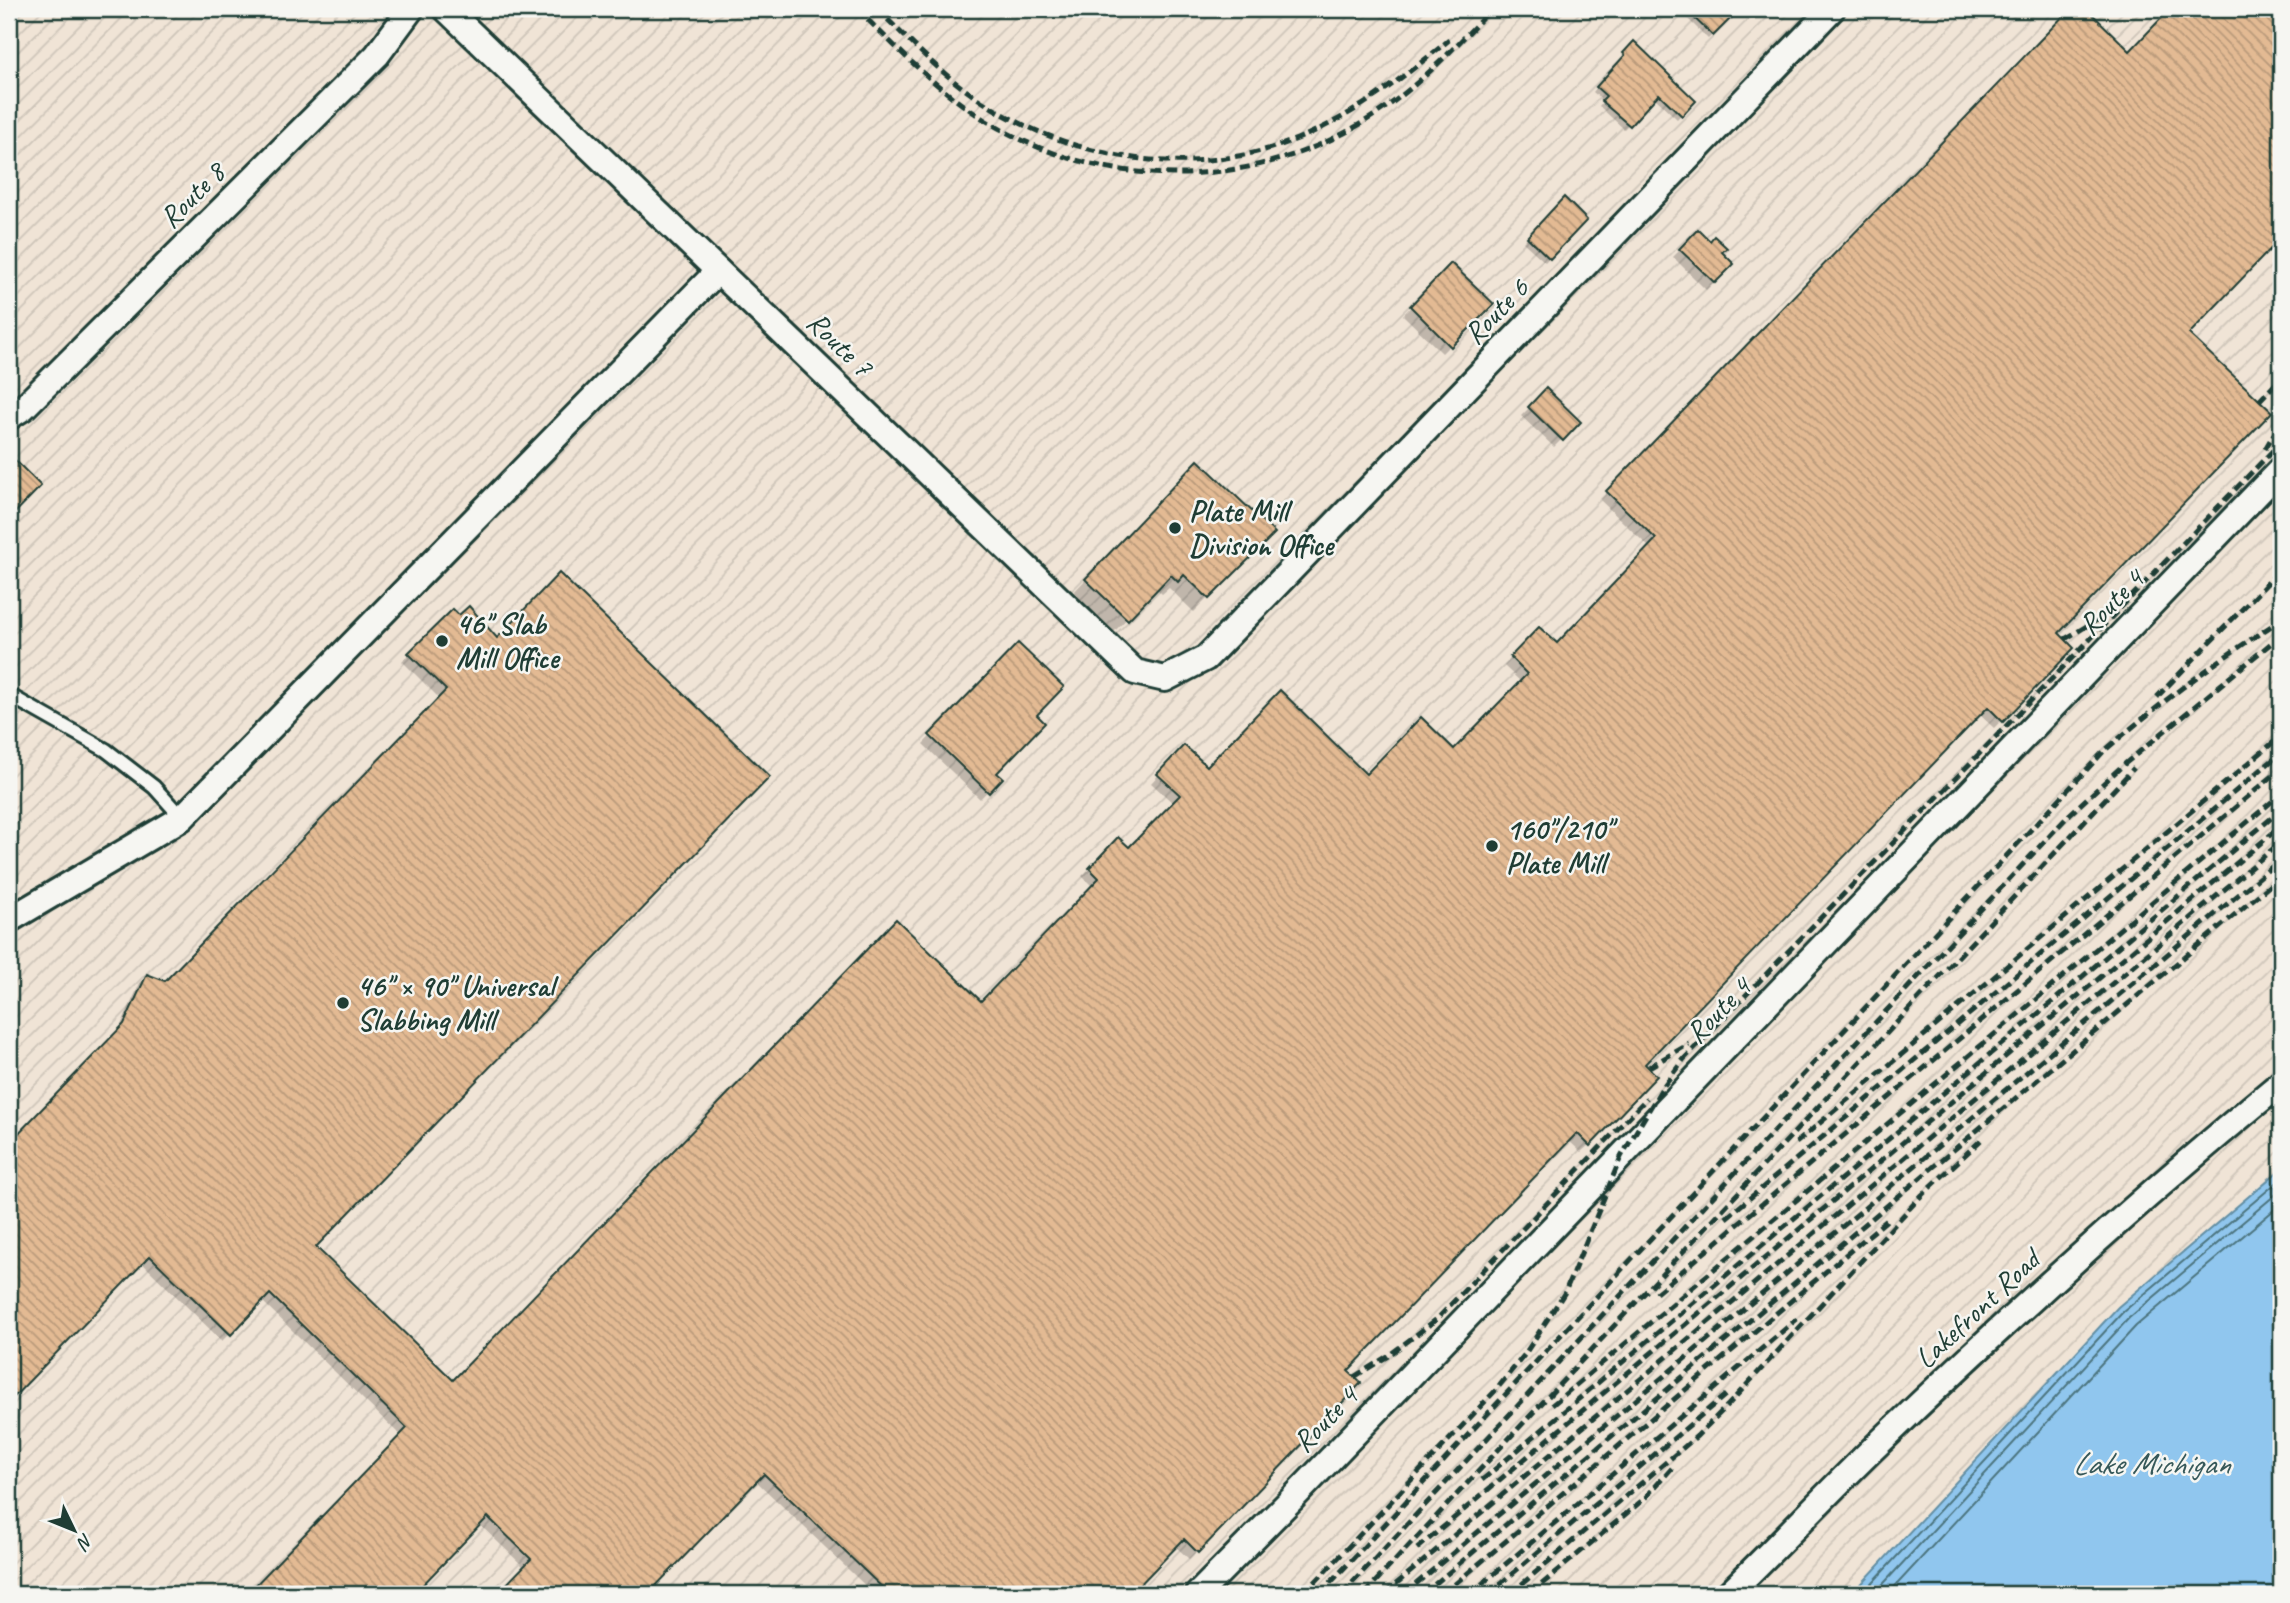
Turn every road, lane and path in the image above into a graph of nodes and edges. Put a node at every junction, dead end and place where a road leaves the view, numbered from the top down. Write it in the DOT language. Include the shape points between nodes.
graph roads {
  1 [pos="411,9"];
  2 [pos="446,9"];
  3 [pos="1832,9"];
  4 [pos="718,271"];
  5 [pos="9,417"];
  6 [pos="2281,468"];
  7 [pos="1206,658"];
  8 [pos="9,695"];
  9 [pos="182,818"];
  10 [pos="9,920"];
  11 [pos="2281,1083"];
  12 [pos="1198,1594"];
  13 [pos="1728,1594"];
  1 -- 5 [label="street, Route 8" via="377,55"];
  2 -- 4 [label="street, Route 7"];
  3 -- 7 [label="street, Route 6"];
  4 -- 7 [label="street, Route 7" via="1135,672 1165,679"];
  4 -- 9 [label="street"];
  6 -- 12 [label="street, Route 4"];
  8 -- 9 [label="lane" via="106,750 154,787"];
  9 -- 10 [label="street"];
  11 -- 13 [label="street, Lakefront Road" via="2014,1316"];
}
